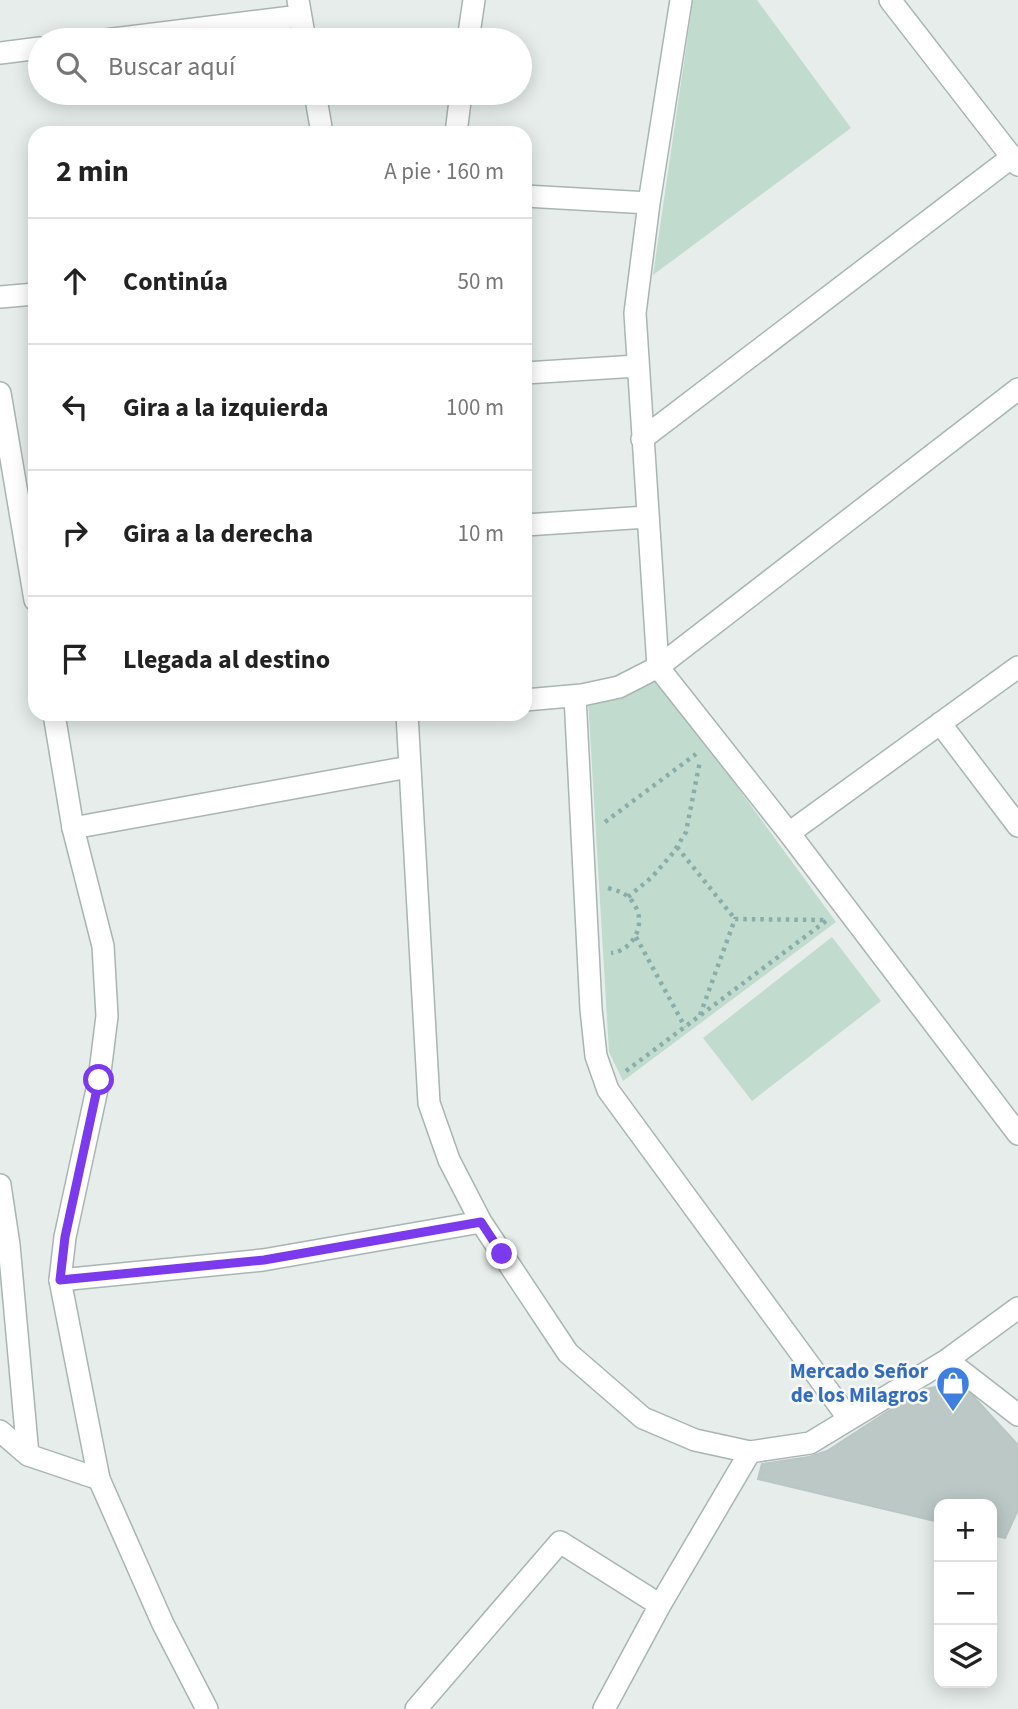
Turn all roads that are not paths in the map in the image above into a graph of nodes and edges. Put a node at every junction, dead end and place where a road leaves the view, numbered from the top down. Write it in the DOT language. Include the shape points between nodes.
graph roads {
  1 [pos="474,0"];
  2 [pos="681,0"];
  3 [pos="890,0"];
  4 [pos="299,8"];
  5 [pos="178,28"];
  6 [pos="303,28"];
  7 [pos="470,28"];
  8 [pos="28,50"];
  9 [pos="0,53"];
  10 [pos="317,105"];
  11 [pos="460,105"];
  12 [pos="321,126"];
  13 [pos="457,126"];
  14 [pos="1015,161"];
  15 [pos="532,197"];
  16 [pos="649,203"];
  17 [pos="28,294"];
  18 [pos="0,296"];
  19 [pos="637,366"];
  20 [pos="532,373"];
  21 [pos="1018,388"];
  22 [pos="0,393"];
  23 [pos="642,439"];
  24 [pos="9,496"];
  25 [pos="647,517"];
  26 [pos="532,525"];
  27 [pos="28,572"];
  28 [pos="658,667"];
  29 [pos="1018,667"];
  30 [pos="575,696"];
  31 [pos="532,699"];
  32 [pos="55,721"];
  33 [pos="407,721"];
  34 [pos="940,723"];
  35 [pos="409,767"];
  36 [pos="1018,826"];
  37 [pos="73,828"];
  38 [pos="789,833"];
  39 [pos="1018,1134"];
  40 [pos="0,1185"];
  41 [pos="481,1222"];
  42 [pos="60,1280"];
  43 [pos="1018,1308"];
  44 [pos="947,1360"];
  45 [pos="1018,1415"];
  46 [pos="849,1419"];
  47 [pos="0,1431"];
  48 [pos="750,1452"];
  49 [pos="28,1455"];
  50 [pos="99,1479"];
  51 [pos="660,1605"];
  52 [pos="206,1709"];
  53 [pos="416,1709"];
  54 [pos="604,1709"];
  1 -- 7 [label="street"];
  2 -- 16 [label="street"];
  3 -- 14 [label="street"];
  4 -- 5 [label="street"];
  4 -- 6 [label="street"];
  8 -- 9 [label="street"];
  10 -- 12 [label="street"];
  11 -- 13 [label="street"];
  14 -- 23 [label="street"];
  15 -- 16 [label="street"];
  16 -- 19 [label="street" via="635,313"];
  17 -- 18 [label="street"];
  19 -- 20 [label="street"];
  19 -- 23 [label="street"];
  21 -- 28 [label="street"];
  22 -- 24 [label="street"];
  23 -- 25 [label="street"];
  24 -- 27 [label="street"];
  25 -- 26 [label="street"];
  25 -- 28 [label="street"];
  28 -- 30 [label="street" via="619,688"];
  28 -- 38 [label="street"];
  29 -- 34 [label="street"];
  30 -- 31 [label="street"];
  30 -- 46 [label="street" via="591,1009 596,1056 608,1090"];
  32 -- 37 [label="street"];
  33 -- 35 [label="street"];
  34 -- 36 [label="street"];
  34 -- 38 [label="street"];
  35 -- 37 [label="street"];
  35 -- 41 [label="street" via="429,1103 449,1160"];
  37 -- 42 [label="street" via="103,946 107,1016"];
  38 -- 39 [label="street"];
  40 -- 49 [label="street"];
  41 -- 42 [label="street" via="264,1260"];
  41 -- 48 [label="street" via="568,1353 624,1402 643,1418 695,1440"];
  42 -- 50 [label="street"];
  43 -- 44 [label="street"];
  44 -- 45 [label="street"];
  44 -- 46 [label="street"];
  46 -- 48 [label="street" via="810,1443"];
  47 -- 49 [label="street"];
  48 -- 51 [label="street"];
  49 -- 50 [label="street"];
  50 -- 52 [label="street"];
  51 -- 53 [label="street" via="560,1542"];
  51 -- 54 [label="street"];
}
